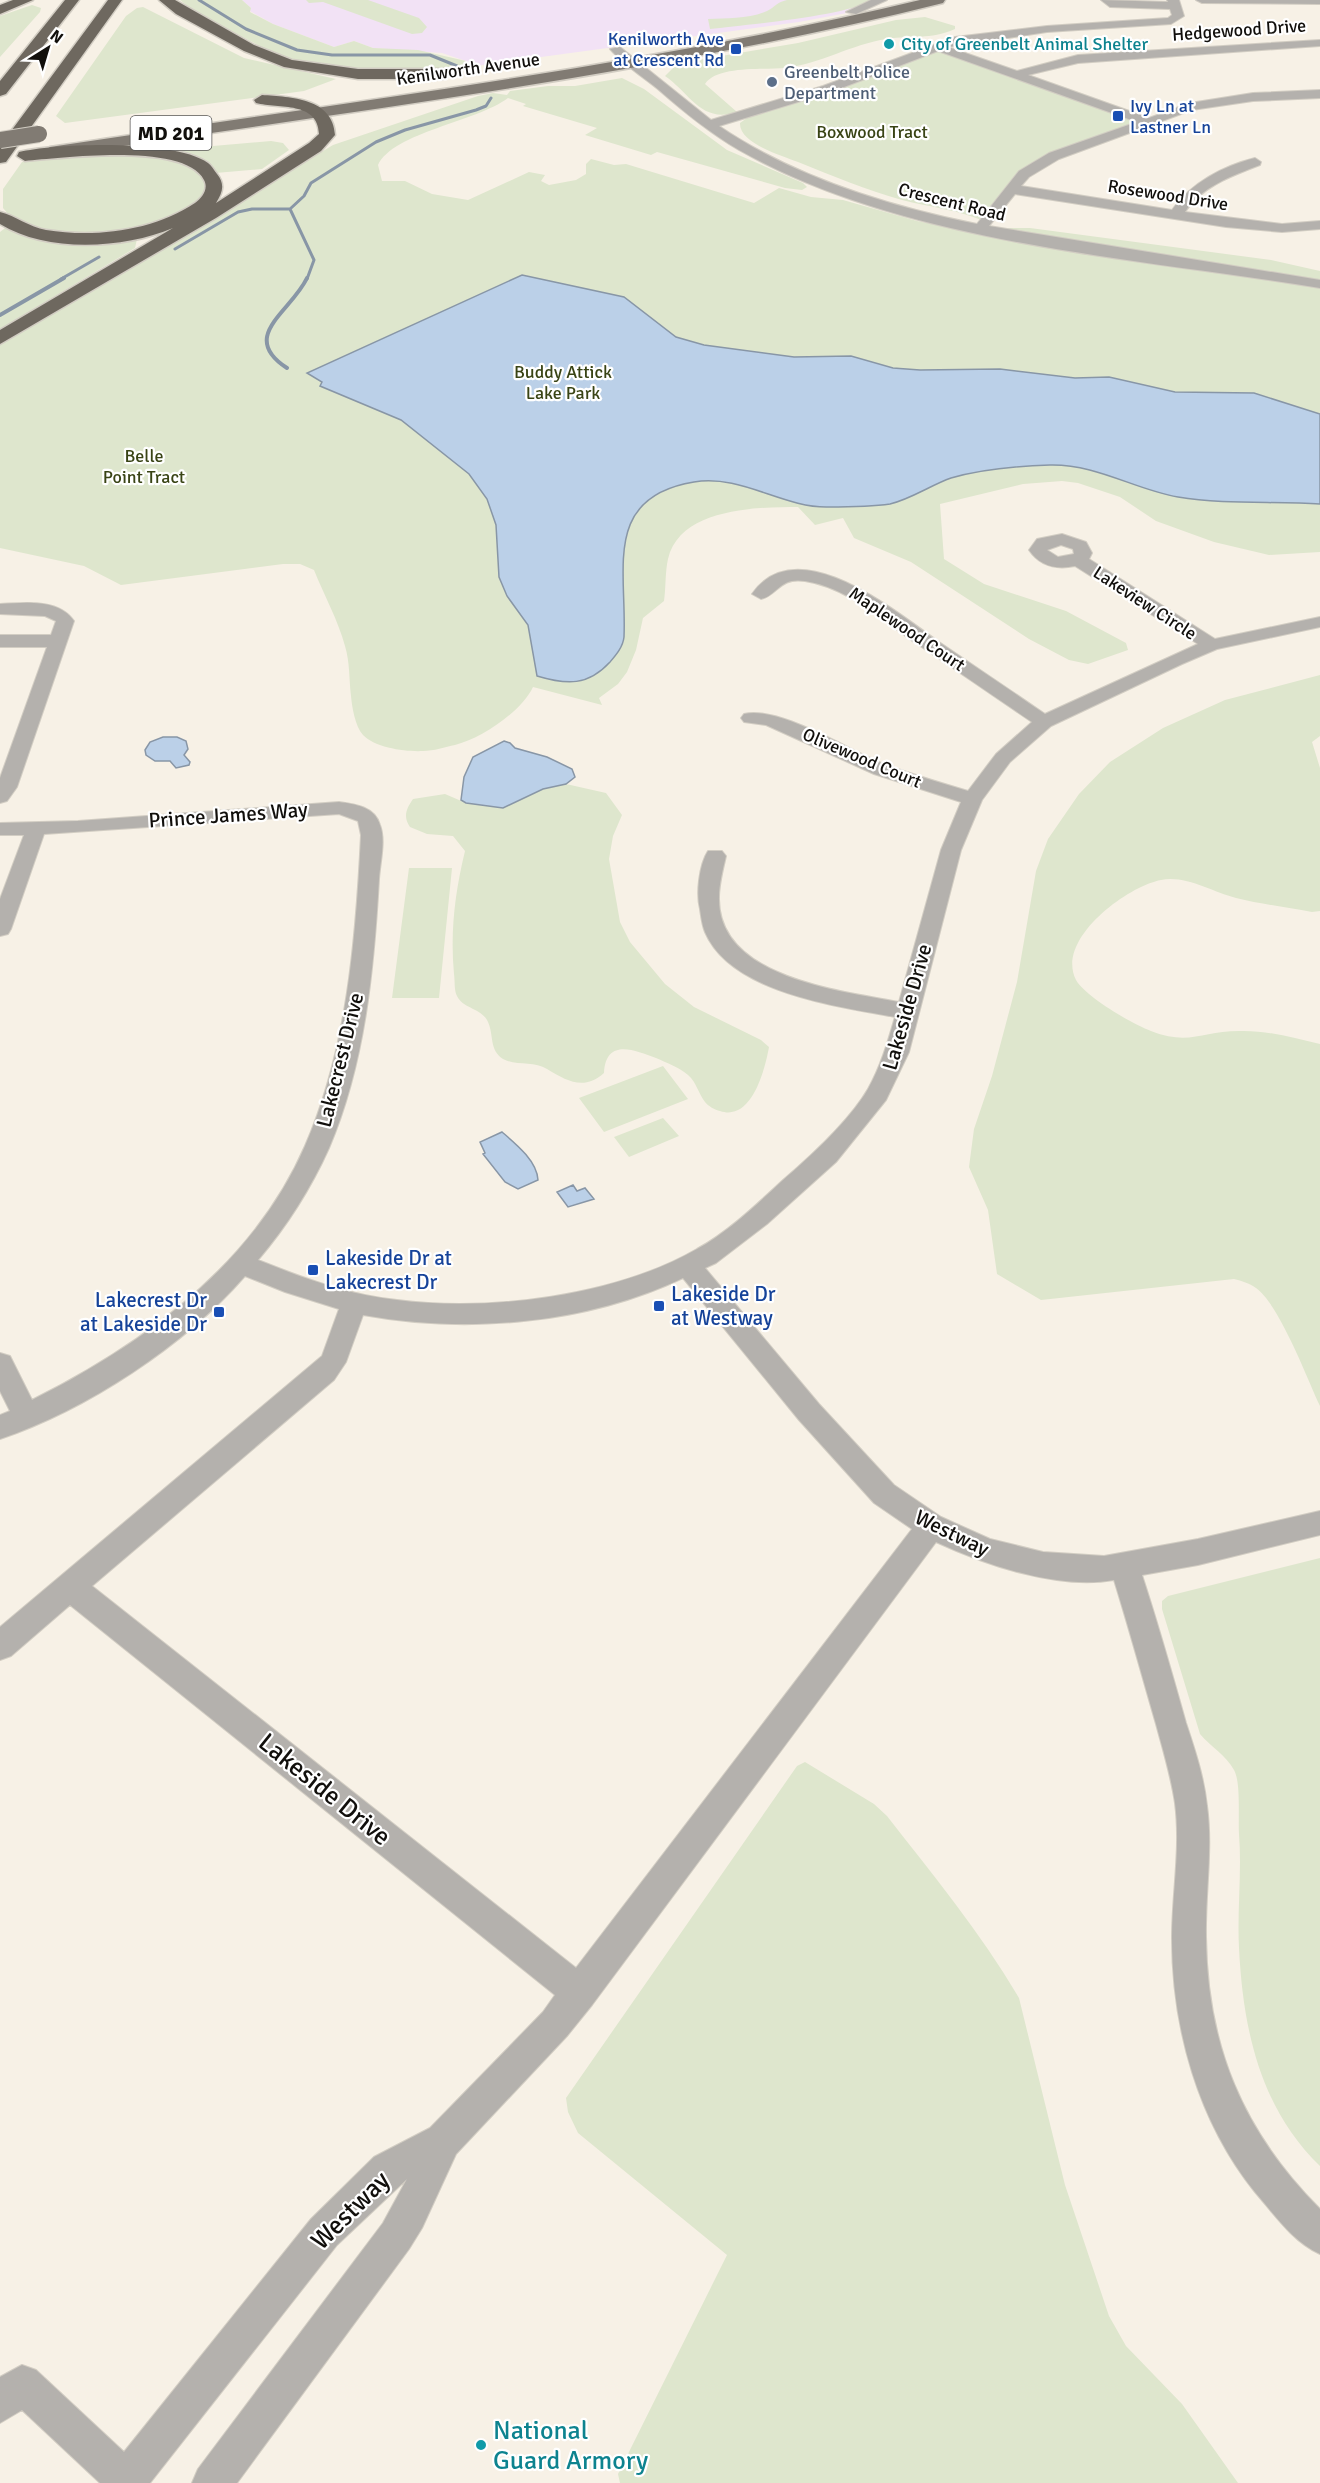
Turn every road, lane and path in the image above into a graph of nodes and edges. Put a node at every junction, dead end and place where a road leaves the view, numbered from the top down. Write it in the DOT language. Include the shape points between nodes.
graph roads {
  1 [pos="26,0"];
  2 [pos="72,0"];
  3 [pos="115,0"];
  4 [pos="166,0"];
  5 [pos="881,0"];
  6 [pos="923,0"];
  7 [pos="938,0"];
  8 [pos="1107,0"];
  9 [pos="1202,0"];
  10 [pos="1320,1"];
  11 [pos="1174,3"];
  12 [pos="907,4"];
  13 [pos="0,10"];
  14 [pos="852,12"];
  15 [pos="1320,43"];
  16 [pos="936,46"];
  17 [pos="610,50"];
  18 [pos="633,63"];
  19 [pos="449,74"];
  20 [pos="1018,74"];
  21 [pos="535,79"];
  22 [pos="656,82"];
  23 [pos="341,89"];
  24 [pos="0,91"];
  25 [pos="318,92"];
  26 [pos="1320,94"];
  27 [pos="256,101"];
  28 [pos="317,111"];
  29 [pos="28,120"];
  30 [pos="1146,121"];
  31 [pos="709,125"];
  32 [pos="45,133"];
  33 [pos="0,140"];
  34 [pos="25,156"];
  35 [pos="0,159"];
  36 [pos="1255,162"];
  37 [pos="0,177"];
  38 [pos="1012,189"];
  39 [pos="1176,215"];
  40 [pos="0,217"];
  41 [pos="1320,225"];
  42 [pos="980,229"];
  43 [pos="1320,284"];
  44 [pos="0,338"];
  45 [pos="1078,560"];
  46 [pos="761,594"];
  47 [pos="0,609"];
  48 [pos="1320,622"];
  49 [pos="0,640"];
  50 [pos="60,641"];
  51 [pos="1212,645"];
  52 [pos="751,718"];
  53 [pos="1044,722"];
  54 [pos="7,771"];
  55 [pos="0,797"];
  56 [pos="972,799"];
  57 [pos="371,827"];
  58 [pos="0,829"];
  59 [pos="36,829"];
  60 [pos="715,856"];
  61 [pos="0,929"];
  62 [pos="907,1011"];
  63 [pos="240,1263"];
  64 [pos="688,1266"];
  65 [pos="354,1303"];
  66 [pos="0,1364"];
  67 [pos="27,1417"];
  68 [pos="0,1428"];
  69 [pos="1320,1523"];
  70 [pos="931,1526"];
  71 [pos="1125,1567"];
  72 [pos="69,1586"];
  73 [pos="0,1646"];
  74 [pos="580,1993"];
  75 [pos="443,2141"];
  76 [pos="1320,2235"];
  77 [pos="0,2403"];
  78 [pos="128,2482"];
  79 [pos="212,2483"];
  1 -- 13 [label="highway"];
  2 -- 24 [label="highway"];
  3 -- 29 [label="highway"];
  4 -- 19 [label="highway" via="249,48 289,64 358,74"];
  5 -- 14 [label="street"];
  6 -- 12 [label="main road"];
  7 -- 12 [label="main road, Kenilworth Avenue / MD 201"];
  8 -- 11 [label="street" via="1110,4"];
  9 -- 10 [label="street"];
  11 -- 16 [label="street" via="1178,16 1171,21 983,35"];
  12 -- 14 [label="main road, Kenilworth Avenue / MD 201"];
  12 -- 18 [label="main road, Kenilworth Avenue / MD 201" via="829,26"];
  14 -- 17 [label="main road, Kenilworth Avenue / MD 201"];
  15 -- 20 [label="street, Hedgewood Drive" via="1078,59"];
  16 -- 20 [label="street"];
  16 -- 31 [label="street" via="827,89"];
  17 -- 18 [label="street, Crescent Road"];
  18 -- 21 [label="main road, Kenilworth Avenue / MD 201"];
  18 -- 22 [label="street, Crescent Road"];
  19 -- 23 [label="main road, Kenilworth Avenue"];
  20 -- 30 [label="street"];
  21 -- 22 [label="main road" via="620,72"];
  21 -- 28 [label="main road, Kenilworth Avenue / MD 201"];
  22 -- 31 [label="street, Crescent Road"];
  25 -- 27 [label="main road"];
  26 -- 30 [label="street" via="1222,101"];
  27 -- 28 [label="highway" via="298,104"];
  28 -- 34 [label="main road, Kenilworth Avenue / MD 201"];
  28 -- 44 [label="highway" via="327,122 328,130 315,147"];
  29 -- 35 [label="highway"];
  29 -- 37 [label="highway"];
  30 -- 38 [label="street" via="1040,163"];
  31 -- 42 [label="street, Crescent Road" via="759,156 824,185"];
  32 -- 33 [label="main road, bridge"];
  34 -- 35 [label="main road, Kenilworth Avenue / MD 201"];
  34 -- 40 [label="highway" via="153,152 192,162 212,177 214,186 212,196 193,213 163,226 124,234 53,236 31,232"];
  36 -- 39 [label="street" via="1198,189"];
  38 -- 39 [label="street, Rosewood Drive"];
  38 -- 42 [label="street"];
  39 -- 41 [label="street, Rosewood Drive" via="1262,227"];
  42 -- 43 [label="street, Crescent Road"];
  45 -- 51 [label="street, Lakeview Circle"];
  46 -- 53 [label="street, Maplewood Court" via="772,582 787,576 805,575 848,588"];
  47 -- 50 [label="street" via="60,614 65,621"];
  48 -- 51 [label="street, Lakeside Drive"];
  49 -- 50 [label="street"];
  50 -- 54 [label="street"];
  51 -- 53 [label="street, Lakeside Drive"];
  52 -- 56 [label="street, Olivewood Court" via="770,720 881,770"];
  53 -- 56 [label="street, Lakeside Drive" via="1003,758"];
  54 -- 55 [label="street" via="7,787"];
  56 -- 62 [label="street, Lakeside Drive" via="951,850"];
  57 -- 59 [label="street, Prince James Way" via="361,814 339,808"];
  57 -- 63 [label="street, Lakecrest Drive" via="359,982 337,1088 324,1131 303,1176 270,1227"];
  58 -- 59 [label="street"];
  59 -- 61 [label="street"];
  60 -- 62 [label="street" via="706,902 717,933 742,961 779,983 800,990"];
  62 -- 64 [label="street, Lakeside Drive" via="888,1073 854,1126 827,1156 758,1217"];
  63 -- 65 [label="street, Lakeside Drive"];
  63 -- 67 [label="street, Lakecrest Drive" via="182,1320 124,1365"];
  64 -- 65 [label="street, Lakeside Drive" via="586,1300 514,1312 442,1314"];
  64 -- 70 [label="street, Westway" via="856,1466 884,1494"];
  65 -- 72 [label="street" via="333,1362 324,1372"];
  66 -- 67 [label="street"];
  67 -- 68 [label="street, Lakecrest Drive"];
  69 -- 71 [label="street, Westway"];
  70 -- 71 [label="street, Westway" via="985,1551 1015,1559 1083,1569"];
  70 -- 74 [label="street"];
  71 -- 76 [label="street" via="1191,1801 1195,1840 1189,1977 1206,2063 1230,2121 1260,2172"];
  72 -- 73 [label="street"];
  72 -- 74 [label="street, Lakeside Drive"];
  74 -- 75 [label="street"];
  75 -- 78 [label="street, Westway" via="387,2170 324,2232"];
  75 -- 79 [label="street, Westway" via="396,2236"];
  77 -- 78 [label="street" via="22,2384"];
}
